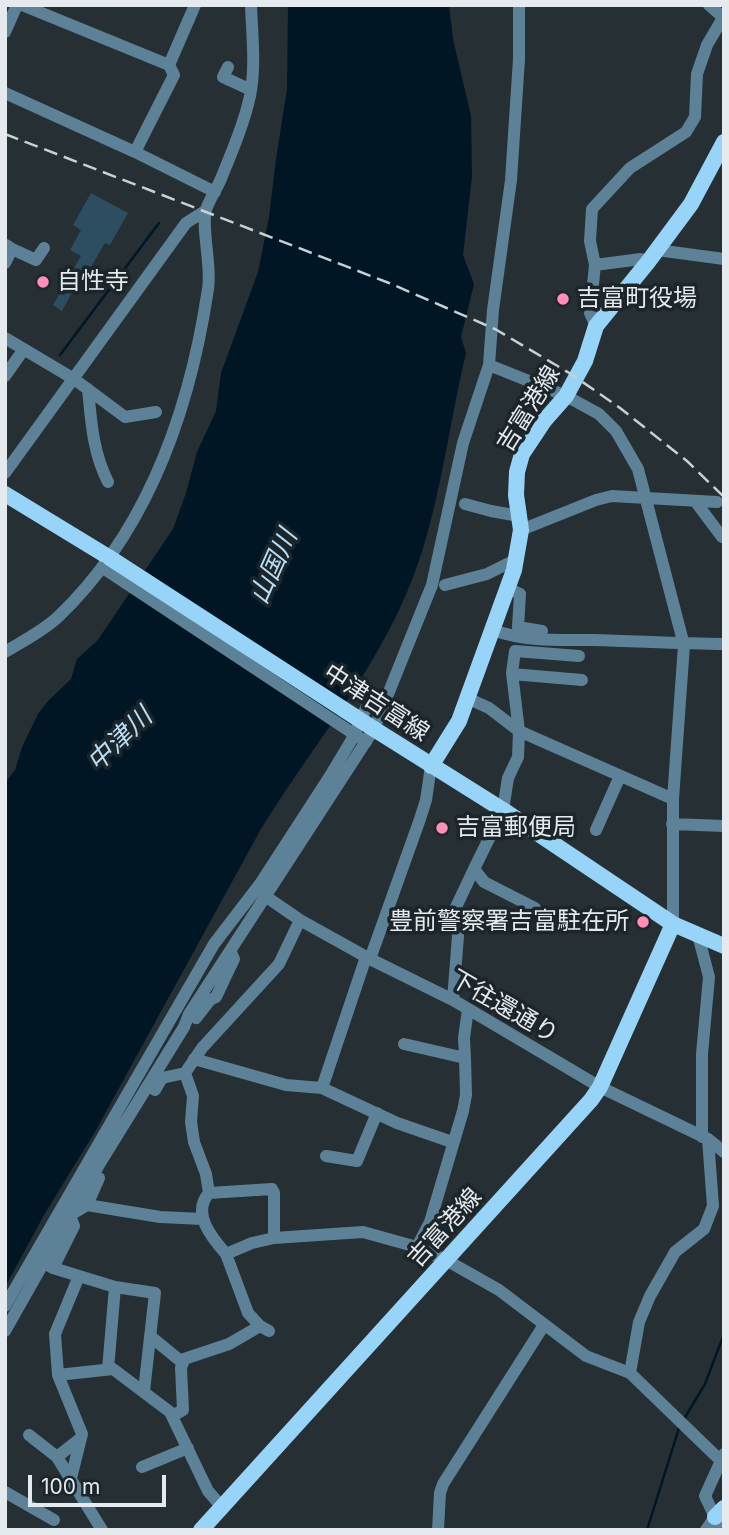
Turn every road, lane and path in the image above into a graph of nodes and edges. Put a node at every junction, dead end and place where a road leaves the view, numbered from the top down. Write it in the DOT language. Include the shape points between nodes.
graph roads {
  1 [pos="16,5"];
  2 [pos="22,5"];
  3 [pos="195,5"];
  4 [pos="251,5"];
  5 [pos="519,5"];
  6 [pos="709,5"];
  7 [pos="724,17"];
  8 [pos="5,32"];
  9 [pos="169,65"];
  10 [pos="228,66"];
  11 [pos="251,90"];
  12 [pos="5,93"];
  13 [pos="724,142"];
  14 [pos="135,152"];
  15 [pos="215,192"];
  16 [pos="205,211"];
  17 [pos="9,247"];
  18 [pos="44,248"];
  19 [pos="653,256"];
  20 [pos="724,259"];
  21 [pos="5,263"];
  22 [pos="595,265"];
  23 [pos="596,326"];
  24 [pos="5,338"];
  25 [pos="24,349"];
  26 [pos="489,365"];
  27 [pos="5,376"];
  28 [pos="74,379"];
  29 [pos="88,389"];
  30 [pos="566,396"];
  31 [pos="156,412"];
  32 [pos="5,473"];
  33 [pos="108,482"];
  34 [pos="5,494"];
  35 [pos="648,499"];
  36 [pos="695,501"];
  37 [pos="717,502"];
  38 [pos="465,504"];
  39 [pos="520,523"];
  40 [pos="722,537"];
  41 [pos="515,560"];
  42 [pos="106,563"];
  43 [pos="445,585"];
  44 [pos="507,588"];
  45 [pos="492,630"];
  46 [pos="542,631"];
  47 [pos="720,643"];
  48 [pos="684,645"];
  49 [pos="5,652"];
  50 [pos="579,656"];
  51 [pos="512,674"];
  52 [pos="582,680"];
  53 [pos="467,698"];
  54 [pos="366,708"];
  55 [pos="519,731"];
  56 [pos="370,736"];
  57 [pos="431,766"];
  58 [pos="620,776"];
  59 [pos="673,799"];
  60 [pos="503,810"];
  61 [pos="672,824"];
  62 [pos="724,825"];
  63 [pos="596,830"];
  64 [pos="474,869"];
  65 [pos="264,890"];
  66 [pos="535,908"];
  67 [pos="300,920"];
  68 [pos="673,924"];
  69 [pos="698,935"];
  70 [pos="724,946"];
  71 [pos="368,958"];
  72 [pos="453,1000"];
  73 [pos="468,1009"];
  74 [pos="173,1014"];
  75 [pos="186,1021"];
  76 [pos="404,1044"];
  77 [pos="465,1058"];
  78 [pos="194,1059"];
  79 [pos="185,1073"];
  80 [pos="159,1076"];
  81 [pos="600,1087"];
  82 [pos="322,1088"];
  83 [pos="377,1113"];
  84 [pos="705,1138"];
  85 [pos="452,1142"];
  86 [pos="724,1152"];
  87 [pos="326,1156"];
  88 [pos="100,1163"];
  89 [pos="209,1193"];
  90 [pos="87,1205"];
  91 [pos="65,1213"];
  92 [pos="202,1219"];
  93 [pos="274,1238"];
  94 [pos="417,1247"];
  95 [pos="226,1254"];
  96 [pos="446,1260"];
  97 [pos="44,1263"];
  98 [pos="79,1276"];
  99 [pos="18,1285"];
  100 [pos="116,1287"];
  101 [pos="5,1306"];
  102 [pos="5,1314"];
  103 [pos="544,1325"];
  104 [pos="5,1331"];
  105 [pos="150,1336"];
  106 [pos="183,1363"];
  107 [pos="108,1369"];
  108 [pos="630,1373"];
  109 [pos="58,1375"];
  110 [pos="144,1391"];
  111 [pos="170,1412"];
  112 [pos="29,1435"];
  113 [pos="81,1438"];
  114 [pos="188,1448"];
  115 [pos="57,1457"];
  116 [pos="723,1458"];
  117 [pos="142,1467"];
  118 [pos="71,1478"];
  119 [pos="5,1492"];
  120 [pos="221,1506"];
  121 [pos="54,1520"];
  122 [pos="717,1521"];
  123 [pos="102,1530"];
  124 [pos="201,1530"];
  125 [pos="438,1530"];
  1 -- 8 [label="street"];
  2 -- 9 [label="street"];
  3 -- 9 [label="street"];
  4 -- 11 [label="street"];
  5 -- 26 [label="street" via="511,180"];
  6 -- 7 [label="street"];
  7 -- 22 [label="street" via="697,74 695,117 686,132 630,168 592,209 590,241"];
  9 -- 14 [label="street" via="174,75"];
  10 -- 11 [label="street" via="223,77"];
  11 -- 15 [label="street"];
  12 -- 14 [label="street"];
  13 -- 19 [label="main road, 吉富港線" via="691,204"];
  14 -- 15 [label="street"];
  15 -- 16 [label="street"];
  16 -- 28 [label="street" via="186,223"];
  16 -- 42 [label="street" via="209,285 192,373 164,454 135,518"];
  17 -- 18 [label="street" via="36,260"];
  17 -- 21 [label="street"];
  19 -- 20 [label="street"];
  19 -- 22 [label="street"];
  19 -- 23 [label="main road, 吉富港線"];
  22 -- 23 [label="street" via="590,313"];
  23 -- 30 [label="main road, 吉富港線"];
  24 -- 25 [label="street"];
  25 -- 27 [label="street"];
  25 -- 28 [label="street"];
  26 -- 30 [label="street"];
  26 -- 56 [label="street" via="463,443 432,585"];
  28 -- 29 [label="street"];
  28 -- 32 [label="street"];
  29 -- 31 [label="street" via="125,417"];
  29 -- 33 [label="street" via="93,438"];
  30 -- 35 [label="street" via="599,414 616,431"];
  30 -- 39 [label="main road, 吉富港線" via="522,454 516,495"];
  34 -- 42 [label="main road, 中津吉富線"];
  35 -- 36 [label="street"];
  35 -- 39 [label="street" via="612,496"];
  35 -- 48 [label="street"];
  36 -- 37 [label="street"];
  36 -- 40 [label="street"];
  38 -- 39 [label="street"];
  39 -- 41 [label="main road, 吉富港線"];
  41 -- 43 [label="street" via="487,574"];
  41 -- 44 [label="main road, 吉富港線"];
  42 -- 49 [label="street" via="57,618"];
  42 -- 56 [label="main road, 中津吉富線, bridge"];
  44 -- 45 [label="main road, 吉富港線"];
  44 -- 46 [label="street" via="520,594 519,627"];
  45 -- 48 [label="street" via="539,641"];
  45 -- 53 [label="main road, 吉富港線"];
  47 -- 48 [label="street"];
  48 -- 59 [label="street"];
  50 -- 51 [label="street" via="515,651"];
  51 -- 52 [label="street"];
  51 -- 55 [label="street"];
  53 -- 55 [label="street"];
  53 -- 57 [label="main road, 吉富港線" via="459,721"];
  54 -- 65 [label="street"];
  55 -- 58 [label="street"];
  55 -- 60 [label="street" via="518,757 508,778"];
  56 -- 57 [label="main road, 中津吉富線"];
  56 -- 65 [label="street"];
  57 -- 60 [label="main road, 中津吉富線"];
  57 -- 71 [label="street" via="420,819"];
  58 -- 59 [label="street"];
  58 -- 63 [label="street"];
  59 -- 61 [label="street"];
  60 -- 64 [label="street"];
  60 -- 68 [label="main road, 中津吉富線"];
  61 -- 62 [label="street"];
  61 -- 68 [label="street"];
  64 -- 66 [label="street" via="484,881"];
  64 -- 72 [label="street" via="456,906"];
  65 -- 67 [label="street, 下往還通り"];
  65 -- 74 [label="street" via="200,968"];
  65 -- 75 [label="street"];
  67 -- 71 [label="street, 下往還通り"];
  67 -- 78 [label="street" via="279,964"];
  68 -- 69 [label="main road, 中津吉富線"];
  68 -- 81 [label="main road, 吉富港線"];
  69 -- 70 [label="main road, 中津吉富線"];
  69 -- 84 [label="street" via="709,977 702,1054"];
  71 -- 72 [label="street, 下往還通り"];
  71 -- 82 [label="street"];
  72 -- 73 [label="street, 下往還通り"];
  73 -- 77 [label="street"];
  73 -- 81 [label="street, 下往還通り"];
  74 -- 75 [label="street"];
  74 -- 91 [label="street"];
  75 -- 80 [label="street"];
  76 -- 77 [label="street"];
  77 -- 85 [label="street" via="464,1103"];
  78 -- 79 [label="street"];
  78 -- 82 [label="street" via="286,1085"];
  79 -- 80 [label="street"];
  79 -- 89 [label="street" via="193,1096 194,1142"];
  80 -- 88 [label="street"];
  81 -- 84 [label="street, 下往還通り"];
  81 -- 96 [label="main road, 吉富港線"];
  82 -- 83 [label="street"];
  83 -- 85 [label="street"];
  83 -- 87 [label="street" via="357,1161"];
  84 -- 86 [label="street, 下往還通り"];
  84 -- 108 [label="street" via="713,1206 704,1229 675,1252 650,1296 639,1322"];
  85 -- 94 [label="street" via="430,1222"];
  88 -- 90 [label="street" via="98,1183"];
  88 -- 91 [label="street"];
  89 -- 92 [label="street" via="204,1198"];
  89 -- 93 [label="street" via="272,1189"];
  90 -- 91 [label="street"];
  90 -- 92 [label="street"];
  91 -- 97 [label="street"];
  92 -- 95 [label="street"];
  93 -- 94 [label="street" via="363,1232"];
  93 -- 95 [label="street"];
  94 -- 96 [label="street"];
  95 -- 106 [label="street" via="248,1313 265,1328"];
  96 -- 103 [label="street" via="499,1290"];
  96 -- 120 [label="main road, 吉富港線"];
  97 -- 98 [label="street"];
  97 -- 99 [label="street"];
  97 -- 104 [label="street"];
  98 -- 100 [label="street"];
  98 -- 109 [label="street" via="55,1334"];
  99 -- 101 [label="street"];
  99 -- 102 [label="street"];
  100 -- 105 [label="street" via="155,1293"];
  100 -- 107 [label="street"];
  103 -- 108 [label="street" via="586,1356"];
  103 -- 125 [label="street" via="443,1484"];
  105 -- 106 [label="street"];
  105 -- 110 [label="street"];
  106 -- 111 [label="street" via="183,1410 174,1415"];
  107 -- 109 [label="street"];
  107 -- 110 [label="street" via="118,1371"];
  108 -- 116 [label="street"];
  109 -- 113 [label="street"];
  110 -- 111 [label="street"];
  111 -- 114 [label="street"];
  112 -- 115 [label="street"];
  113 -- 115 [label="street"];
  113 -- 118 [label="street"];
  114 -- 117 [label="street"];
  114 -- 120 [label="street" via="208,1491"];
  115 -- 118 [label="street"];
  116 -- 122 [label="street" via="705,1496"];
  118 -- 123 [label="street"];
  119 -- 121 [label="street"];
  120 -- 124 [label="main road, 吉富港線"];
}
